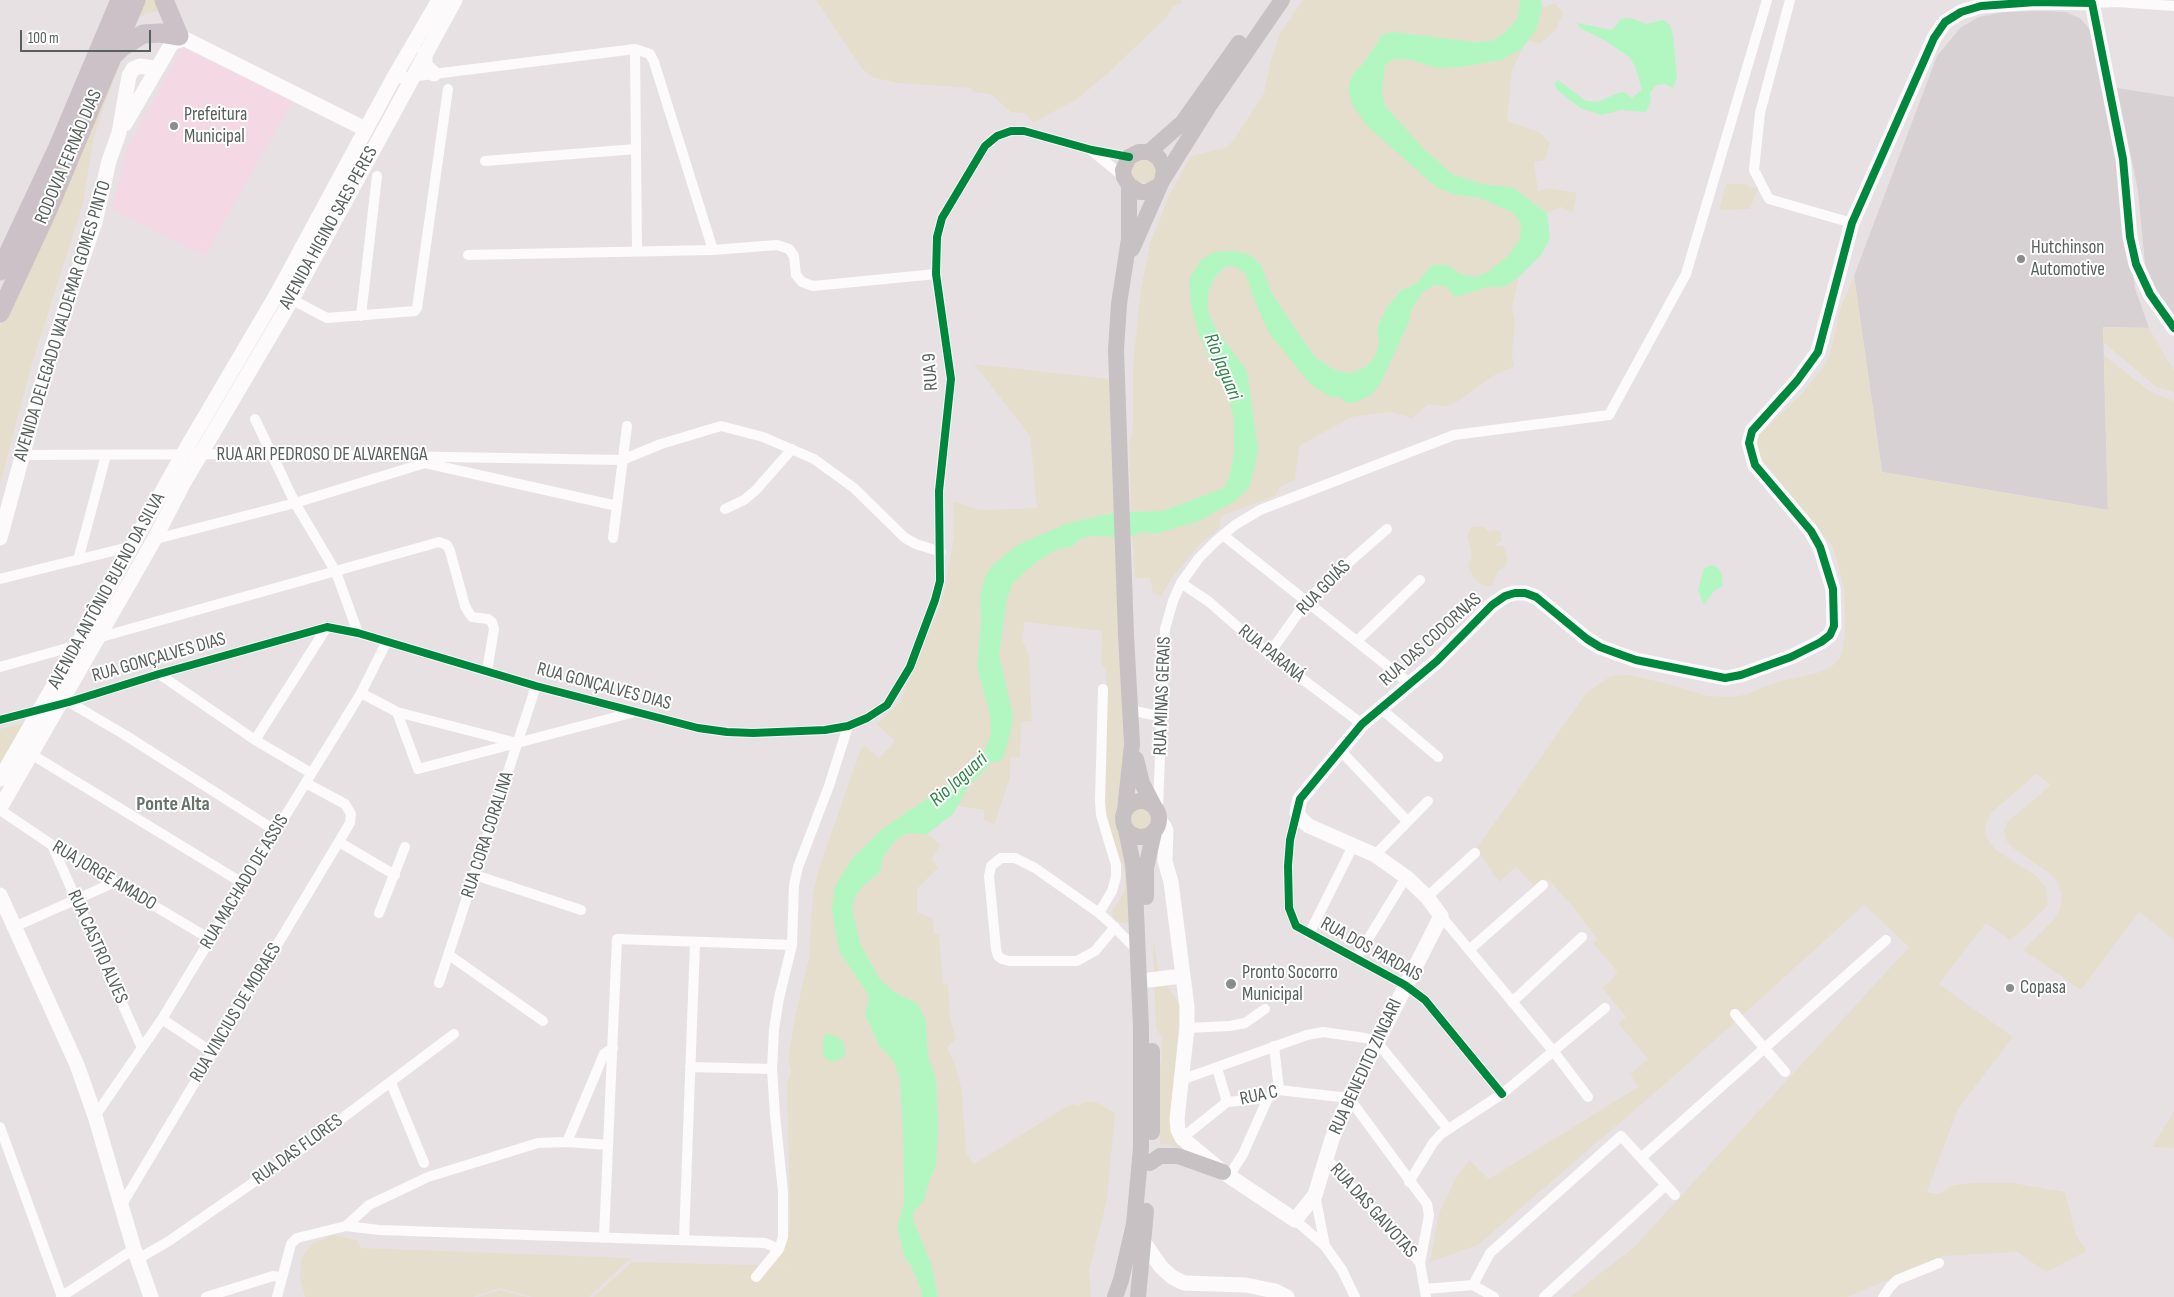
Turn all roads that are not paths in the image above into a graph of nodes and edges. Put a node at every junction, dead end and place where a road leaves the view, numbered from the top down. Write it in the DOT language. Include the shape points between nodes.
graph roads {
  1 [pos="120,0"];
  2 [pos="136,0"];
  3 [pos="164,0"];
  4 [pos="439,0"];
  5 [pos="455,0"];
  6 [pos="1269,0"];
  7 [pos="1282,0"];
  8 [pos="1767,0"];
  9 [pos="1790,0"];
  10 [pos="2117,1"];
  11 [pos="2009,2"];
  12 [pos="2092,3"];
  13 [pos="2174,6"];
  14 [pos="181,38"];
  15 [pos="635,49"];
  16 [pos="425,53"];
  17 [pos="112,58"];
  18 [pos="154,73"];
  19 [pos="434,74"];
  20 [pos="412,76"];
  21 [pos="393,79"];
  22 [pos="448,89"];
  23 [pos="365,129"];
  24 [pos="119,134"];
  25 [pos="636,149"];
  26 [pos="1092,150"];
  27 [pos="1149,152"];
  28 [pos="1129,157"];
  29 [pos="485,161"];
  30 [pos="376,176"];
  31 [pos="1126,181"];
  32 [pos="1160,183"];
  33 [pos="1852,222"];
  34 [pos="713,250"];
  35 [pos="637,251"];
  36 [pos="468,255"];
  37 [pos="1127,259"];
  38 [pos="0,271"];
  39 [pos="936,274"];
  40 [pos="278,292"];
  41 [pos="292,299"];
  42 [pos="0,313"];
  43 [pos="361,316"];
  44 [pos="2174,328"];
  45 [pos="255,419"];
  46 [pos="627,426"];
  47 [pos="792,449"];
  48 [pos="183,454"];
  49 [pos="272,454"];
  50 [pos="22,455"];
  51 [pos="106,455"];
  52 [pos="200,455"];
  53 [pos="423,459"];
  54 [pos="622,460"];
  55 [pos="295,503"];
  56 [pos="617,506"];
  57 [pos="725,509"];
  58 [pos="1387,529"];
  59 [pos="1223,535"];
  60 [pos="0,538"];
  61 [pos="613,538"];
  62 [pos="154,540"];
  63 [pos="131,546"];
  64 [pos="941,552"];
  65 [pos="78,560"];
  66 [pos="336,572"];
  67 [pos="0,579"];
  68 [pos="1420,580"];
  69 [pos="1180,583"];
  70 [pos="1306,602"];
  71 [pos="327,627"];
  72 [pos="358,633"];
  73 [pos="96,638"];
  74 [pos="1357,641"];
  75 [pos="386,642"];
  76 [pos="78,645"];
  77 [pos="1270,654"];
  78 [pos="0,667"];
  79 [pos="487,671"];
  80 [pos="159,674"];
  81 [pos="73,680"];
  82 [pos="1409,682"];
  83 [pos="536,686"];
  84 [pos="1103,689"];
  85 [pos="361,693"];
  86 [pos="88,696"];
  87 [pos="64,704"];
  88 [pos="1380,708"];
  89 [pos="41,709"];
  90 [pos="1130,710"];
  91 [pos="397,712"];
  92 [pos="632,712"];
  93 [pos="1163,717"];
  94 [pos="0,720"];
  95 [pos="1362,724"];
  96 [pos="848,726"];
  97 [pos="255,740"];
  98 [pos="517,743"];
  99 [pos="1132,744"];
  100 [pos="25,750"];
  101 [pos="1341,751"];
  102 [pos="1438,757"];
  103 [pos="311,772"];
  104 [pos="0,779"];
  105 [pos="306,782"];
  106 [pos="1428,801"];
  107 [pos="0,809"];
  108 [pos="1125,810"];
  109 [pos="1297,814"];
  110 [pos="1156,818"];
  111 [pos="1406,821"];
  112 [pos="1126,830"];
  113 [pos="276,831"];
  114 [pos="338,842"];
  115 [pos="52,845"];
  116 [pos="1353,846"];
  117 [pos="405,847"];
  118 [pos="1475,854"];
  119 [pos="1375,855"];
  120 [pos="395,875"];
  121 [pos="475,876"];
  122 [pos="1406,877"];
  123 [pos="113,883"];
  124 [pos="244,884"];
  125 [pos="1543,885"];
  126 [pos="0,895"];
  127 [pos="1427,898"];
  128 [pos="75,899"];
  129 [pos="581,910"];
  130 [pos="380,913"];
  131 [pos="1099,913"];
  132 [pos="1441,916"];
  133 [pos="14,927"];
  134 [pos="1115,928"];
  135 [pos="1309,934"];
  136 [pos="1582,937"];
  137 [pos="210,940"];
  138 [pos="1886,940"];
  139 [pos="695,942"];
  140 [pos="792,945"];
  141 [pos="1137,950"];
  142 [pos="1469,950"];
  143 [pos="450,955"];
  144 [pos="1180,959"];
  145 [pos="1356,959"];
  146 [pos="1182,976"];
  147 [pos="1152,979"];
  148 [pos="439,983"];
  149 [pos="1405,985"];
  150 [pos="1512,1002"];
  151 [pos="1605,1008"];
  152 [pos="1265,1009"];
  153 [pos="1735,1014"];
  154 [pos="162,1019"];
  155 [pos="543,1021"];
  156 [pos="1187,1028"];
  157 [pos="454,1034"];
  158 [pos="1376,1041"];
  159 [pos="1274,1046"];
  160 [pos="142,1048"];
  161 [pos="612,1048"];
  162 [pos="1765,1048"];
  163 [pos="213,1052"];
  164 [pos="1554,1052"];
  165 [pos="690,1067"];
  166 [pos="1217,1068"];
  167 [pos="772,1069"];
  168 [pos="1785,1072"];
  169 [pos="1181,1080"];
  170 [pos="391,1083"];
  171 [pos="1279,1090"];
  172 [pos="1502,1094"];
  173 [pos="1588,1097"];
  174 [pos="1268,1098"];
  175 [pos="1349,1098"];
  176 [pos="1227,1102"];
  177 [pos="95,1116"];
  178 [pos="0,1127"];
  179 [pos="1448,1129"];
  180 [pos="1182,1138"];
  181 [pos="567,1142"];
  182 [pos="608,1145"];
  183 [pos="1326,1158"];
  184 [pos="1641,1158"];
  185 [pos="424,1163"];
  186 [pos="1150,1163"];
  187 [pos="1226,1174"];
  188 [pos="1410,1182"];
  189 [pos="1666,1185"];
  190 [pos="1315,1194"];
  191 [pos="1675,1195"];
  192 [pos="121,1206"];
  193 [pos="1295,1220"];
  194 [pos="346,1226"];
  195 [pos="604,1238"];
  196 [pos="684,1240"];
  197 [pos="1143,1241"];
  198 [pos="1325,1246"];
  199 [pos="779,1249"];
  200 [pos="136,1254"];
  201 [pos="1420,1263"];
  202 [pos="1939,1263"];
  203 [pos="282,1277"];
  204 [pos="756,1277"];
  205 [pos="1473,1285"];
  206 [pos="1426,1293"];
  207 [pos="62,1297"];
  208 [pos="152,1297"];
  209 [pos="206,1297"];
  210 [pos="277,1297"];
  211 [pos="1115,1297"];
  212 [pos="1138,1297"];
  213 [pos="1287,1297"];
  214 [pos="1354,1297"];
  215 [pos="1494,1297"];
  216 [pos="1544,1297"];
  217 [pos="1883,1297"];
  1 -- 38 [label="highway, RODOVIA FERNÃO DIAS"];
  2 -- 17 [label="highway, RODOVIA FERNÃO DIAS"];
  3 -- 14 [label="highway"];
  4 -- 21 [label="street, AVENIDA HIGINO SAES PERES"];
  5 -- 16 [label="street, AVENIDA HIGINO SAES PERES"];
  6 -- 27 [label="main road" via="1183,122"];
  7 -- 32 [label="main road"];
  8 -- 59 [label="street, RUA MINAS GERAIS" via="1686,274 1609,415 1454,435 1260,510"];
  9 -- 33 [label="street" via="1760,113 1754,170 1768,199"];
  10 -- 12 [label="street"];
  10 -- 13 [label="street"];
  11 -- 12 [label="street"];
  11 -- 33 [label="street" via="1961,12 1945,22 1934,38"];
  12 -- 44 [label="street" via="2123,159 2130,237 2136,264 2150,294"];
  14 -- 17 [label="highway" via="160,33 143,34"];
  14 -- 18 [label="street" via="174,41"];
  14 -- 23 [label="street"];
  15 -- 19 [label="street"];
  15 -- 25 [label="street"];
  15 -- 34 [label="street" via="650,54 654,62"];
  16 -- 19 [label="street" via="425,65"];
  16 -- 20 [label="street, AVENIDA HIGINO SAES PERES"];
  17 -- 42 [label="highway, RODOVIA FERNÃO DIAS"];
  18 -- 24 [label="street"];
  18 -- 24 [label="street" via="146,66 133,69"];
  19 -- 20 [label="street"];
  20 -- 21 [label="street"];
  20 -- 41 [label="street, AVENIDA HIGINO SAES PERES"];
  21 -- 23 [label="street, AVENIDA HIGINO SAES PERES"];
  22 -- 43 [label="street" via="417,308 415,312"];
  23 -- 40 [label="street, AVENIDA HIGINO SAES PERES"];
  24 -- 50 [label="street, AVENIDA DELEGADO WALDEMAR GOMES PINTO" via="95,222 51,350"];
  25 -- 29 [label="street"];
  25 -- 35 [label="street"];
  26 -- 28 [label="street, RUA 9"];
  26 -- 31 [label="street, RUA 9"];
  26 -- 39 [label="street, RUA 9" via="1024,131 997,136 985,146 942,218 937,238"];
  27 -- 28 [label="main road"];
  27 -- 32 [label="main road" via="1162,163 1164,169"];
  28 -- 31 [label="main road" via="1123,170"];
  30 -- 43 [label="street"];
  31 -- 32 [label="main road" via="1140,192 1147,192"];
  31 -- 37 [label="main road" via="1130,207"];
  32 -- 37 [label="main road"];
  33 -- 82 [label="street, RUA DAS CODORNAS" via="1818,352 1752,431 1749,443 1755,464 1811,531 1820,547 1833,589 1834,626 1830,635 1791,657 1740,675 1726,678 1710,676 1636,660 1600,647 1536,598 1515,593 1492,605 1437,661"];
  34 -- 35 [label="street"];
  34 -- 39 [label="street" via="778,245 789,248 794,256 796,274 802,282 813,286"];
  35 -- 36 [label="street"];
  37 -- 90 [label="main road" via="1119,304 1116,350"];
  39 -- 64 [label="street, RUA 9" via="951,379 939,491"];
  40 -- 41 [label="street"];
  40 -- 48 [label="street, AVENIDA HIGINO SAES PERES"];
  41 -- 43 [label="street" via="327,318"];
  41 -- 52 [label="street, AVENIDA HIGINO SAES PERES"];
  45 -- 49 [label="street"];
  46 -- 54 [label="street"];
  47 -- 54 [label="street" via="721,426"];
  47 -- 57 [label="street" via="756,490"];
  47 -- 64 [label="street" via="814,459 854,488 905,538"];
  48 -- 51 [label="street, RUA ARI PEDROSO DE ALVARENGA"];
  48 -- 52 [label="street, RUA ARI PEDROSO DE ALVARENGA"];
  48 -- 63 [label="street, AVENIDA ANTÔNIO BUENO DA SILVA"];
  49 -- 52 [label="street, RUA ARI PEDROSO DE ALVARENGA"];
  49 -- 53 [label="street, RUA ARI PEDROSO DE ALVARENGA"];
  49 -- 55 [label="street"];
  50 -- 51 [label="street, RUA ARI PEDROSO DE ALVARENGA"];
  50 -- 60 [label="street, AVENIDA DELEGADO WALDEMAR GOMES PINTO"];
  51 -- 65 [label="street"];
  52 -- 62 [label="street, AVENIDA ANTÔNIO BUENO DA SILVA"];
  53 -- 54 [label="street, RUA ARI PEDROSO DE ALVARENGA"];
  53 -- 55 [label="street"];
  53 -- 56 [label="street"];
  54 -- 56 [label="street"];
  55 -- 62 [label="street"];
  55 -- 66 [label="street"];
  56 -- 61 [label="street"];
  58 -- 70 [label="street, RUA GOIÁS"];
  59 -- 69 [label="street, RUA MINAS GERAIS" via="1199,558"];
  59 -- 70 [label="street"];
  62 -- 63 [label="street"];
  62 -- 73 [label="street, AVENIDA ANTÔNIO BUENO DA SILVA"];
  63 -- 65 [label="street"];
  63 -- 76 [label="street, AVENIDA ANTÔNIO BUENO DA SILVA"];
  64 -- 96 [label="street, RUA 9" via="940,581 935,600 910,667 887,704"];
  65 -- 67 [label="street"];
  66 -- 72 [label="street"];
  66 -- 73 [label="street"];
  66 -- 79 [label="street" via="434,542 444,543 450,551 469,613 492,622 494,629"];
  68 -- 74 [label="street"];
  69 -- 77 [label="street, RUA PARANÁ" via="1208,601"];
  69 -- 93 [label="street, RUA MINAS GERAIS" via="1165,629"];
  70 -- 74 [label="street"];
  70 -- 77 [label="street, RUA GOIÁS"];
  71 -- 72 [label="street, RUA GONÇALVES DIAS"];
  71 -- 80 [label="street, RUA GONÇALVES DIAS"];
  71 -- 97 [label="street"];
  72 -- 75 [label="street, RUA GONÇALVES DIAS"];
  73 -- 76 [label="street"];
  73 -- 81 [label="street, AVENIDA ANTÔNIO BUENO DA SILVA"];
  74 -- 82 [label="street"];
  75 -- 79 [label="street, RUA GONÇALVES DIAS"];
  75 -- 85 [label="street, RUA MACHADO DE ASSIS"];
  76 -- 78 [label="street"];
  76 -- 89 [label="street, AVENIDA ANTÔNIO BUENO DA SILVA"];
  77 -- 95 [label="street, RUA PARANÁ"];
  79 -- 83 [label="street, RUA GONÇALVES DIAS"];
  80 -- 86 [label="street, RUA GONÇALVES DIAS"];
  80 -- 97 [label="street"];
  81 -- 86 [label="street"];
  81 -- 87 [label="street, AVENIDA ANTÔNIO BUENO DA SILVA"];
  82 -- 88 [label="street, RUA DAS CODORNAS"];
  83 -- 92 [label="street, RUA GONÇALVES DIAS"];
  83 -- 98 [label="street, RUA CORA CORALINA"];
  84 -- 131 [label="street" via="1100,801 1116,877"];
  85 -- 91 [label="street"];
  85 -- 103 [label="street, RUA MACHADO DE ASSIS"];
  86 -- 87 [label="street, RUA GONÇALVES DIAS"];
  87 -- 89 [label="street, RUA GONÇALVES DIAS"];
  87 -- 100 [label="street, AVENIDA ANTÔNIO BUENO DA SILVA"];
  87 -- 113 [label="street" via="125,735"];
  88 -- 95 [label="street, RUA DAS CODORNAS"];
  88 -- 102 [label="street"];
  89 -- 94 [label="street, RUA GONÇALVES DIAS"];
  89 -- 100 [label="street, AVENIDA ANTÔNIO BUENO DA SILVA"];
  90 -- 93 [label="street"];
  90 -- 99 [label="main road"];
  91 -- 98 [label="street"];
  91 -- 98 [label="street" via="418,769"];
  92 -- 96 [label="street, RUA GONÇALVES DIAS" via="727,732 826,730"];
  92 -- 98 [label="street"];
  93 -- 110 [label="street, RUA MINAS GERAIS"];
  95 -- 101 [label="street, RUA DAS CODORNAS"];
  96 -- 140 [label="street" via="798,867 794,885"];
  97 -- 103 [label="street"];
  98 -- 121 [label="street, RUA CORA CORALINA"];
  99 -- 108 [label="main road"];
  99 -- 110 [label="main road" via="1142,783"];
  100 -- 104 [label="street, AVENIDA ANTÔNIO BUENO DA SILVA"];
  100 -- 107 [label="street, AVENIDA ANTÔNIO BUENO DA SILVA"];
  100 -- 124 [label="street"];
  101 -- 109 [label="street, RUA DAS CODORNAS" via="1305,791"];
  101 -- 111 [label="street"];
  103 -- 105 [label="street, RUA MACHADO DE ASSIS"];
  105 -- 113 [label="street, RUA MACHADO DE ASSIS"];
  105 -- 114 [label="street, RUA VINCIUS DE MORAES" via="345,804 351,812 351,820"];
  106 -- 111 [label="street"];
  107 -- 115 [label="street, RUA JORGE AMADO"];
  108 -- 110 [label="main road" via="1145,802"];
  108 -- 112 [label="main road"];
  109 -- 116 [label="street" via="1309,826"];
  109 -- 135 [label="street, RUA DOS PARDAIS" via="1288,866 1290,908 1296,926"];
  110 -- 112 [label="main road" via="1142,837"];
  110 -- 144 [label="street" via="1166,831 1165,862 1171,882"];
  110 -- 147 [label="main road" via="1145,882"];
  111 -- 119 [label="street"];
  112 -- 141 [label="main road" via="1133,864"];
  113 -- 124 [label="street, RUA MACHADO DE ASSIS"];
  114 -- 120 [label="street"];
  114 -- 163 [label="street, RUA VINCIUS DE MORAES"];
  115 -- 123 [label="street, RUA JORGE AMADO"];
  115 -- 128 [label="street, RUA CASTRO ALVES"];
  116 -- 119 [label="street"];
  116 -- 135 [label="street"];
  117 -- 120 [label="street"];
  118 -- 127 [label="street"];
  119 -- 122 [label="street"];
  120 -- 130 [label="street"];
  121 -- 129 [label="street"];
  121 -- 143 [label="street, RUA CORA CORALINA"];
  122 -- 127 [label="street"];
  122 -- 145 [label="street"];
  123 -- 128 [label="street"];
  123 -- 137 [label="street, RUA JORGE AMADO"];
  124 -- 137 [label="street, RUA MACHADO DE ASSIS"];
  125 -- 142 [label="street"];
  126 -- 133 [label="street"];
  127 -- 132 [label="street"];
  128 -- 133 [label="street"];
  128 -- 160 [label="street, RUA CASTRO ALVES"];
  131 -- 134 [label="street"];
  131 -- 134 [label="street" via="1015,858 1001,858 991,866 989,876 996,949 1002,959 1077,961 1095,950"];
  132 -- 142 [label="street"];
  132 -- 149 [label="street, RUA BENEDITO ZINGARI"];
  133 -- 177 [label="street" via="70,1049"];
  134 -- 141 [label="street"];
  135 -- 145 [label="street, RUA DOS PARDAIS"];
  136 -- 150 [label="street"];
  137 -- 154 [label="street, RUA MACHADO DE ASSIS"];
  138 -- 162 [label="street"];
  139 -- 140 [label="street"];
  139 -- 161 [label="street" via="617,939"];
  139 -- 165 [label="street"];
  140 -- 167 [label="street" via="779,998"];
  141 -- 211 [label="main road" via="1141,1148 1134,1224"];
  142 -- 150 [label="street"];
  143 -- 148 [label="street, RUA CORA CORALINA"];
  143 -- 155 [label="street"];
  144 -- 146 [label="street"];
  144 -- 147 [label="street"];
  145 -- 149 [label="street, RUA DOS PARDAIS"];
  146 -- 147 [label="street"];
  146 -- 156 [label="street"];
  147 -- 186 [label="main road"];
  149 -- 158 [label="street, RUA BENEDITO ZINGARI"];
  149 -- 172 [label="street, RUA DOS PARDAIS" via="1425,1000"];
  150 -- 164 [label="street"];
  151 -- 164 [label="street"];
  152 -- 156 [label="street" via="1245,1023"];
  153 -- 162 [label="street"];
  154 -- 160 [label="street, RUA MACHADO DE ASSIS"];
  154 -- 163 [label="street"];
  156 -- 169 [label="street"];
  157 -- 170 [label="street, RUA DAS FLORES"];
  158 -- 159 [label="street" via="1323,1032"];
  158 -- 175 [label="street, RUA BENEDITO ZINGARI"];
  158 -- 179 [label="street"];
  159 -- 166 [label="street"];
  159 -- 171 [label="street"];
  160 -- 177 [label="street, RUA MACHADO DE ASSIS"];
  161 -- 181 [label="street" via="604,1054"];
  161 -- 182 [label="street"];
  162 -- 168 [label="street"];
  162 -- 184 [label="street"];
  163 -- 192 [label="street, RUA VINCIUS DE MORAES"];
  164 -- 172 [label="street"];
  164 -- 173 [label="street"];
  165 -- 167 [label="street"];
  165 -- 196 [label="street"];
  166 -- 169 [label="street"];
  166 -- 176 [label="street"];
  167 -- 199 [label="street" via="783,1192 784,1223"];
  169 -- 180 [label="street" via="1176,1124"];
  170 -- 185 [label="street"];
  170 -- 200 [label="street, RUA DAS FLORES" via="169,1241"];
  171 -- 174 [label="street, RUA C"];
  171 -- 175 [label="street, RUA C"];
  172 -- 179 [label="street"];
  174 -- 176 [label="street, RUA C"];
  174 -- 187 [label="street" via="1243,1154"];
  175 -- 183 [label="street, RUA BENEDITO ZINGARI"];
  175 -- 188 [label="street"];
  176 -- 180 [label="street, RUA C"];
  177 -- 192 [label="street"];
  178 -- 207 [label="street"];
  179 -- 188 [label="street" via="1433,1143"];
  180 -- 187 [label="street"];
  181 -- 182 [label="street"];
  181 -- 194 [label="street" via="538,1143 428,1176 369,1205"];
  182 -- 195 [label="street"];
  183 -- 190 [label="street, RUA BENEDITO ZINGARI"];
  183 -- 201 [label="street, RUA DAS GAIVOTAS"];
  184 -- 189 [label="street"];
  184 -- 205 [label="street" via="1621,1136 1490,1253"];
  186 -- 187 [label="main road" via="1160,1156 1178,1156"];
  186 -- 197 [label="main road"];
  187 -- 193 [label="street"];
  188 -- 201 [label="street" via="1429,1210"];
  189 -- 191 [label="street"];
  189 -- 216 [label="street"];
  190 -- 193 [label="street"];
  190 -- 198 [label="street"];
  192 -- 200 [label="street"];
  193 -- 198 [label="street"];
  194 -- 195 [label="street"];
  194 -- 203 [label="street" via="297,1238 291,1244"];
  195 -- 196 [label="street"];
  196 -- 199 [label="street" via="765,1243"];
  197 -- 212 [label="main road"];
  197 -- 213 [label="street" via="1161,1267 1184,1283 1246,1285"];
  198 -- 214 [label="street" via="1342,1270"];
  199 -- 204 [label="street"];
  200 -- 207 [label="street, RUA DAS FLORES"];
  200 -- 208 [label="street"];
  201 -- 206 [label="street"];
  202 -- 217 [label="street" via="1898,1280"];
  203 -- 209 [label="street" via="273,1276"];
  203 -- 210 [label="street"];
  205 -- 206 [label="street"];
  205 -- 215 [label="street"];
}
